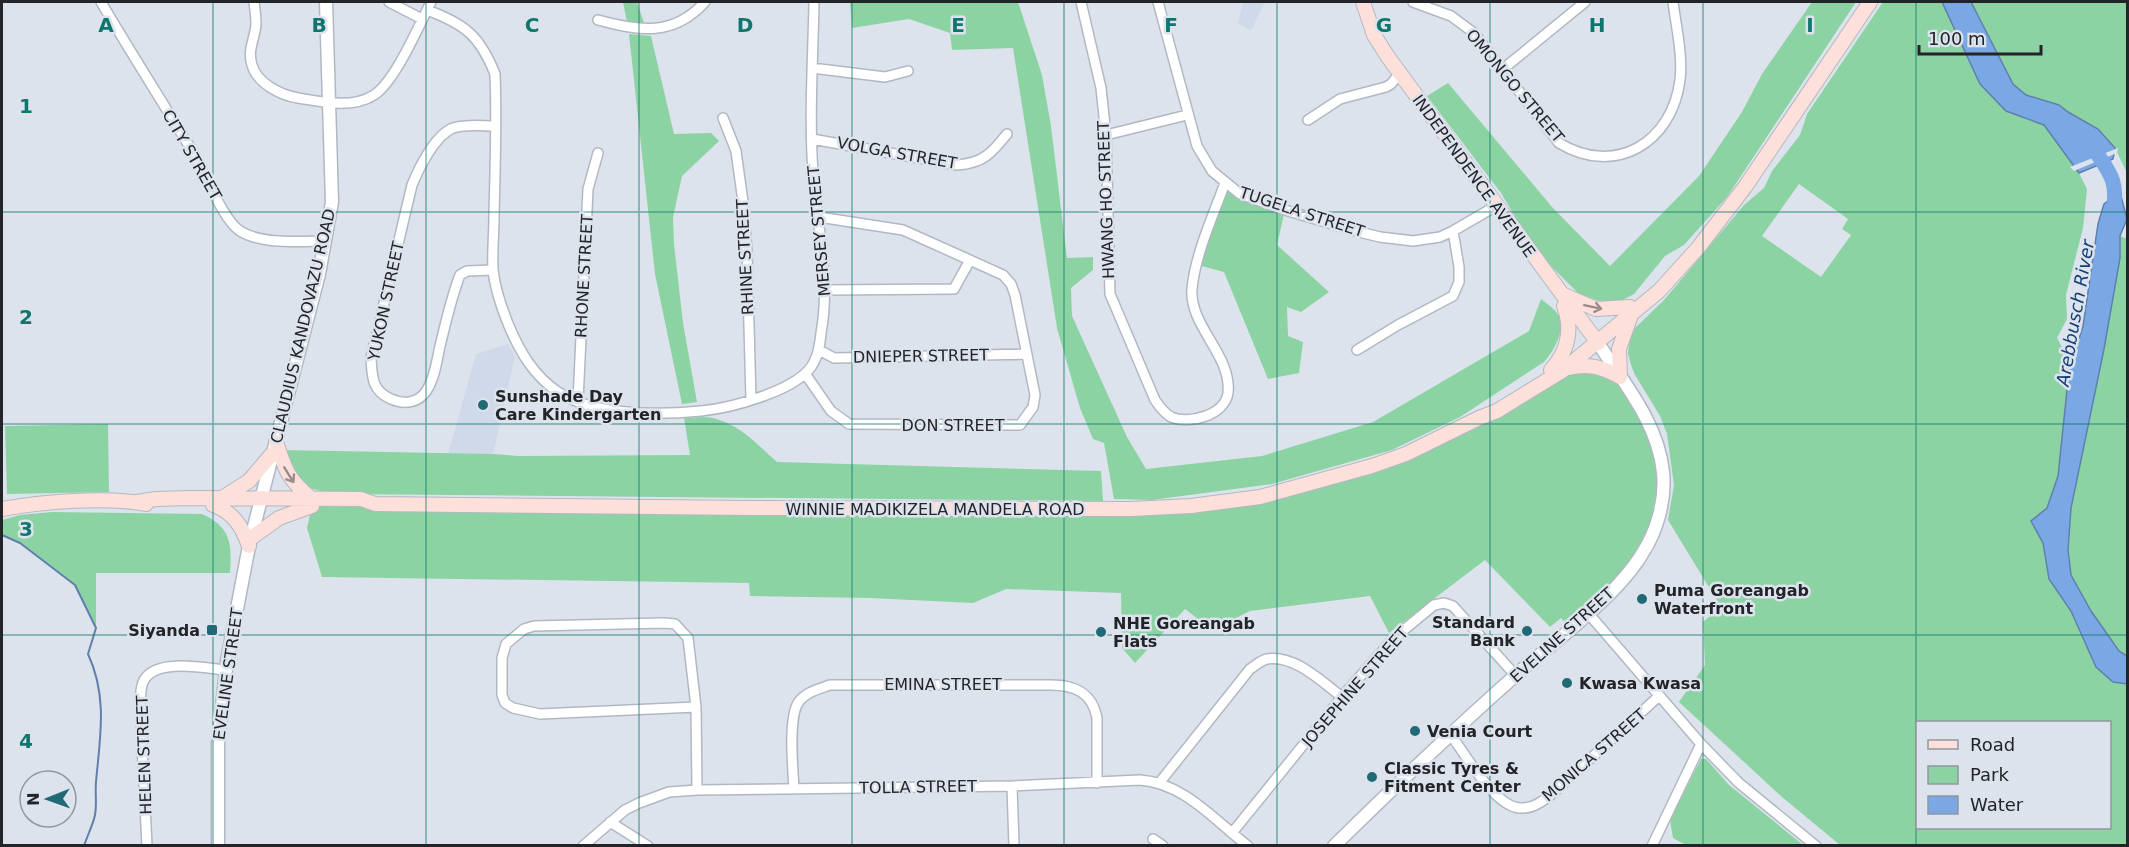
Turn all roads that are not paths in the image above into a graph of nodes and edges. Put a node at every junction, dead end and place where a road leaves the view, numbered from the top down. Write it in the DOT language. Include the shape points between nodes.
graph roads {
  1 [pos="101,2"];
  2 [pos="254,2"];
  3 [pos="326,2"];
  4 [pos="389,2"];
  5 [pos="705,2"];
  6 [pos="814,2"];
  7 [pos="1082,2"];
  8 [pos="1158,2"];
  9 [pos="1362,2"];
  10 [pos="1413,2"];
  11 [pos="1584,2"];
  12 [pos="1673,2"];
  13 [pos="1870,2"];
  14 [pos="429,6"];
  15 [pos="422,19"];
  16 [pos="598,20"];
  17 [pos="812,68"];
  18 [pos="1503,69"];
  19 [pos="908,71"];
  20 [pos="1400,73"];
  21 [pos="330,104"];
  22 [pos="1188,115"];
  23 [pos="723,118"];
  24 [pos="1308,120"];
  25 [pos="495,126"];
  26 [pos="1006,134"];
  27 [pos="1106,135"];
  28 [pos="812,138"];
  29 [pos="598,153"];
  30 [pos="1225,183"];
  31 [pos="1496,206"];
  32 [pos="819,217"];
  33 [pos="1453,231"];
  34 [pos="326,241"];
  35 [pos="970,260"];
  36 [pos="493,270"];
  37 [pos="826,290"];
  38 [pos="1559,293"];
  39 [pos="1631,311"];
  40 [pos="1595,340"];
  41 [pos="819,350"];
  42 [pos="1357,350"];
  43 [pos="1025,354"];
  44 [pos="1556,370"];
  45 [pos="806,375"];
  46 [pos="1620,377"];
  47 [pos="751,400"];
  48 [pos="578,401"];
  49 [pos="274,448"];
  50 [pos="217,502"];
  51 [pos="260,502"];
  52 [pos="312,503"];
  53 [pos="2,509"];
  54 [pos="250,542"];
  55 [pos="1588,614"];
  56 [pos="226,670"];
  57 [pos="1516,676"];
  58 [pos="1659,696"];
  59 [pos="1342,697"];
  60 [pos="696,707"];
  61 [pos="1451,735"];
  62 [pos="1701,744"];
  63 [pos="1160,782"];
  64 [pos="1097,783"];
  65 [pos="1012,786"];
  66 [pos="794,789"];
  67 [pos="697,790"];
  68 [pos="610,822"];
  69 [pos="1232,833"];
  70 [pos="1153,839"];
  71 [pos="147,846"];
  72 [pos="218,846"];
  73 [pos="583,846"];
  74 [pos="648,846"];
  75 [pos="1014,846"];
  76 [pos="1163,846"];
  77 [pos="1248,846"];
  78 [pos="1334,846"];
  79 [pos="1652,846"];
  80 [pos="1816,846"];
  1 -- 34 [label="street, CITY STREET" via="239,231 255,238"];
  2 -- 21 [label="street" via="256,25 249,55 262,81 287,96"];
  3 -- 21 [label="street, CLAUDIUS KANDOVAZU ROAD"];
  4 -- 15 [label="street"];
  5 -- 16 [label="street" via="688,18 666,26 631,28"];
  6 -- 17 [label="street, MERSEY STREET"];
  7 -- 27 [label="street, HWANG HO STREET" via="1101,88"];
  8 -- 22 [label="street, TUGELA STREET"];
  9 -- 20 [label="main road, INDEPENDENCE AVENUE" via="1374,35"];
  10 -- 18 [label="street, OMONGO STREET" via="1462,22"];
  11 -- 18 [label="street"];
  12 -- 18 [label="street, OMONGO STREET" via="1680,68 1677,96 1661,127 1627,154 1596,157 1559,143"];
  13 -- 39 [label="main road, WINNIE MADIKIZELA MANDELA ROAD" via="1745,188 1712,230"];
  14 -- 15 [label="street"];
  14 -- 25 [label="street" via="457,22 487,54 495,74"];
  15 -- 21 [label="street" via="391,76 376,94"];
  17 -- 19 [label="street" via="885,77"];
  17 -- 28 [label="street, MERSEY STREET"];
  20 -- 24 [label="street" via="1386,87 1340,99"];
  20 -- 31 [label="main road, INDEPENDENCE AVENUE"];
  21 -- 34 [label="street, CLAUDIUS KANDOVAZU ROAD" via="332,202"];
  22 -- 27 [label="street"];
  22 -- 30 [label="street, TUGELA STREET" via="1201,155"];
  23 -- 47 [label="street, RHINE STREET" via="736,151 743,202"];
  25 -- 36 [label="street"];
  25 -- 36 [label="street, YUKON STREET" via="467,126 446,132 417,173 371,358 373,380 381,395 400,403 415,401 427,391 460,275"];
  26 -- 28 [label="street, VOLGA STREET" via="985,159 957,165"];
  27 -- 30 [label="street, HWANG HO STREET" via="1110,294 1155,400 1171,417 1190,419 1210,414 1222,405 1228,391 1224,369 1196,311 1192,288"];
  28 -- 32 [label="street, MERSEY STREET"];
  29 -- 48 [label="street, RHONE STREET" via="588,189"];
  30 -- 33 [label="street, TUGELA STREET" via="1240,194 1276,207 1380,237 1425,240"];
  31 -- 33 [label="street, TUGELA STREET"];
  31 -- 38 [label="main road, INDEPENDENCE AVENUE"];
  32 -- 35 [label="street, DON STREET" via="903,230"];
  32 -- 37 [label="street, MERSEY STREET"];
  33 -- 42 [label="street" via="1460,267 1453,296"];
  34 -- 49 [label="street, CLAUDIUS KANDOVAZU ROAD"];
  35 -- 37 [label="street" via="954,289"];
  35 -- 43 [label="street, DON STREET" via="1003,275 1011,284"];
  36 -- 48 [label="street" via="507,320 525,359 558,392"];
  37 -- 41 [label="street, MERSEY STREET"];
  38 -- 39 [label="main road, one-way" via="1588,307"];
  38 -- 40 [label="main road, INDEPENDENCE AVENUE"];
  38 -- 44 [label="main road" via="1567,313 1569,336"];
  39 -- 40 [label="main road, WINNIE MADIKIZELA MANDELA ROAD"];
  39 -- 46 [label="main road" via="1619,349"];
  40 -- 44 [label="main road, WINNIE MADIKIZELA MANDELA ROAD"];
  40 -- 46 [label="street, EVELINE STREET"];
  41 -- 43 [label="street, DNIEPER STREET" via="834,358"];
  41 -- 45 [label="street, MERSEY STREET"];
  43 -- 45 [label="street, DON STREET" via="1035,395 1033,407 1020,425 849,424 831,411"];
  44 -- 46 [label="main road" via="1591,365"];
  44 -- 52 [label="main road, WINNIE MADIKIZELA MANDELA ROAD" via="1493,405 1479,418 1424,446 1372,466 1260,497 1191,506 362,507"];
  45 -- 47 [label="street"];
  46 -- 55 [label="street, EVELINE STREET" via="1648,421 1658,446 1663,494 1653,533 1642,555"];
  47 -- 48 [label="street" via="683,413 637,412"];
  49 -- 50 [label="main road" via="249,481"];
  49 -- 51 [label="street, CLAUDIUS KANDOVAZU ROAD"];
  49 -- 52 [label="main road, one-way" via="288,476"];
  50 -- 51 [label="main road, WINNIE MADIKIZELA MANDELA ROAD"];
  50 -- 53 [label="main road, WINNIE MADIKIZELA MANDELA ROAD" via="48,504"];
  50 -- 54 [label="main road" via="236,519"];
  51 -- 52 [label="main road, WINNIE MADIKIZELA MANDELA ROAD"];
  51 -- 54 [label="street, EVELINE STREET"];
  52 -- 54 [label="main road" via="279,518"];
  54 -- 56 [label="street, EVELINE STREET"];
  55 -- 57 [label="street, EVELINE STREET"];
  55 -- 58 [label="street"];
  56 -- 71 [label="street, HELEN STREET" via="165,666 146,677 140,703"];
  56 -- 72 [label="street, EVELINE STREET" via="218,744"];
  57 -- 59 [label="street, JOSEPHINE STREET" via="1460,613 1444,603 1434,605 1394,638"];
  57 -- 61 [label="street, EVELINE STREET"];
  58 -- 61 [label="street, MONICA STREET" via="1541,803 1528,808 1518,809 1505,803"];
  58 -- 62 [label="street"];
  59 -- 63 [label="street" via="1298,666 1283,659 1265,659 1250,669"];
  59 -- 69 [label="street, JOSEPHINE STREET"];
  60 -- 60 [label="street" via="540,714 513,708 502,695 506,644 534,626 675,624 688,638"];
  60 -- 67 [label="street"];
  61 -- 78 [label="street, EVELINE STREET"];
  62 -- 79 [label="street"];
  62 -- 80 [label="street" via="1739,783"];
  63 -- 64 [label="street, TOLLA STREET"];
  63 -- 69 [label="street, TOLLA STREET" via="1191,800"];
  64 -- 65 [label="street, TOLLA STREET"];
  64 -- 66 [label="street, EMINA STREET" via="1095,708 1088,696 1066,685 830,685 809,693 798,702 793,714"];
  65 -- 66 [label="street, TOLLA STREET"];
  65 -- 75 [label="street"];
  66 -- 67 [label="street, TOLLA STREET"];
  67 -- 68 [label="street, TOLLA STREET" via="652,798"];
  68 -- 73 [label="street, TOLLA STREET"];
  68 -- 74 [label="street"];
  69 -- 77 [label="street, TOLLA STREET"];
  70 -- 76 [label="street"];
}
